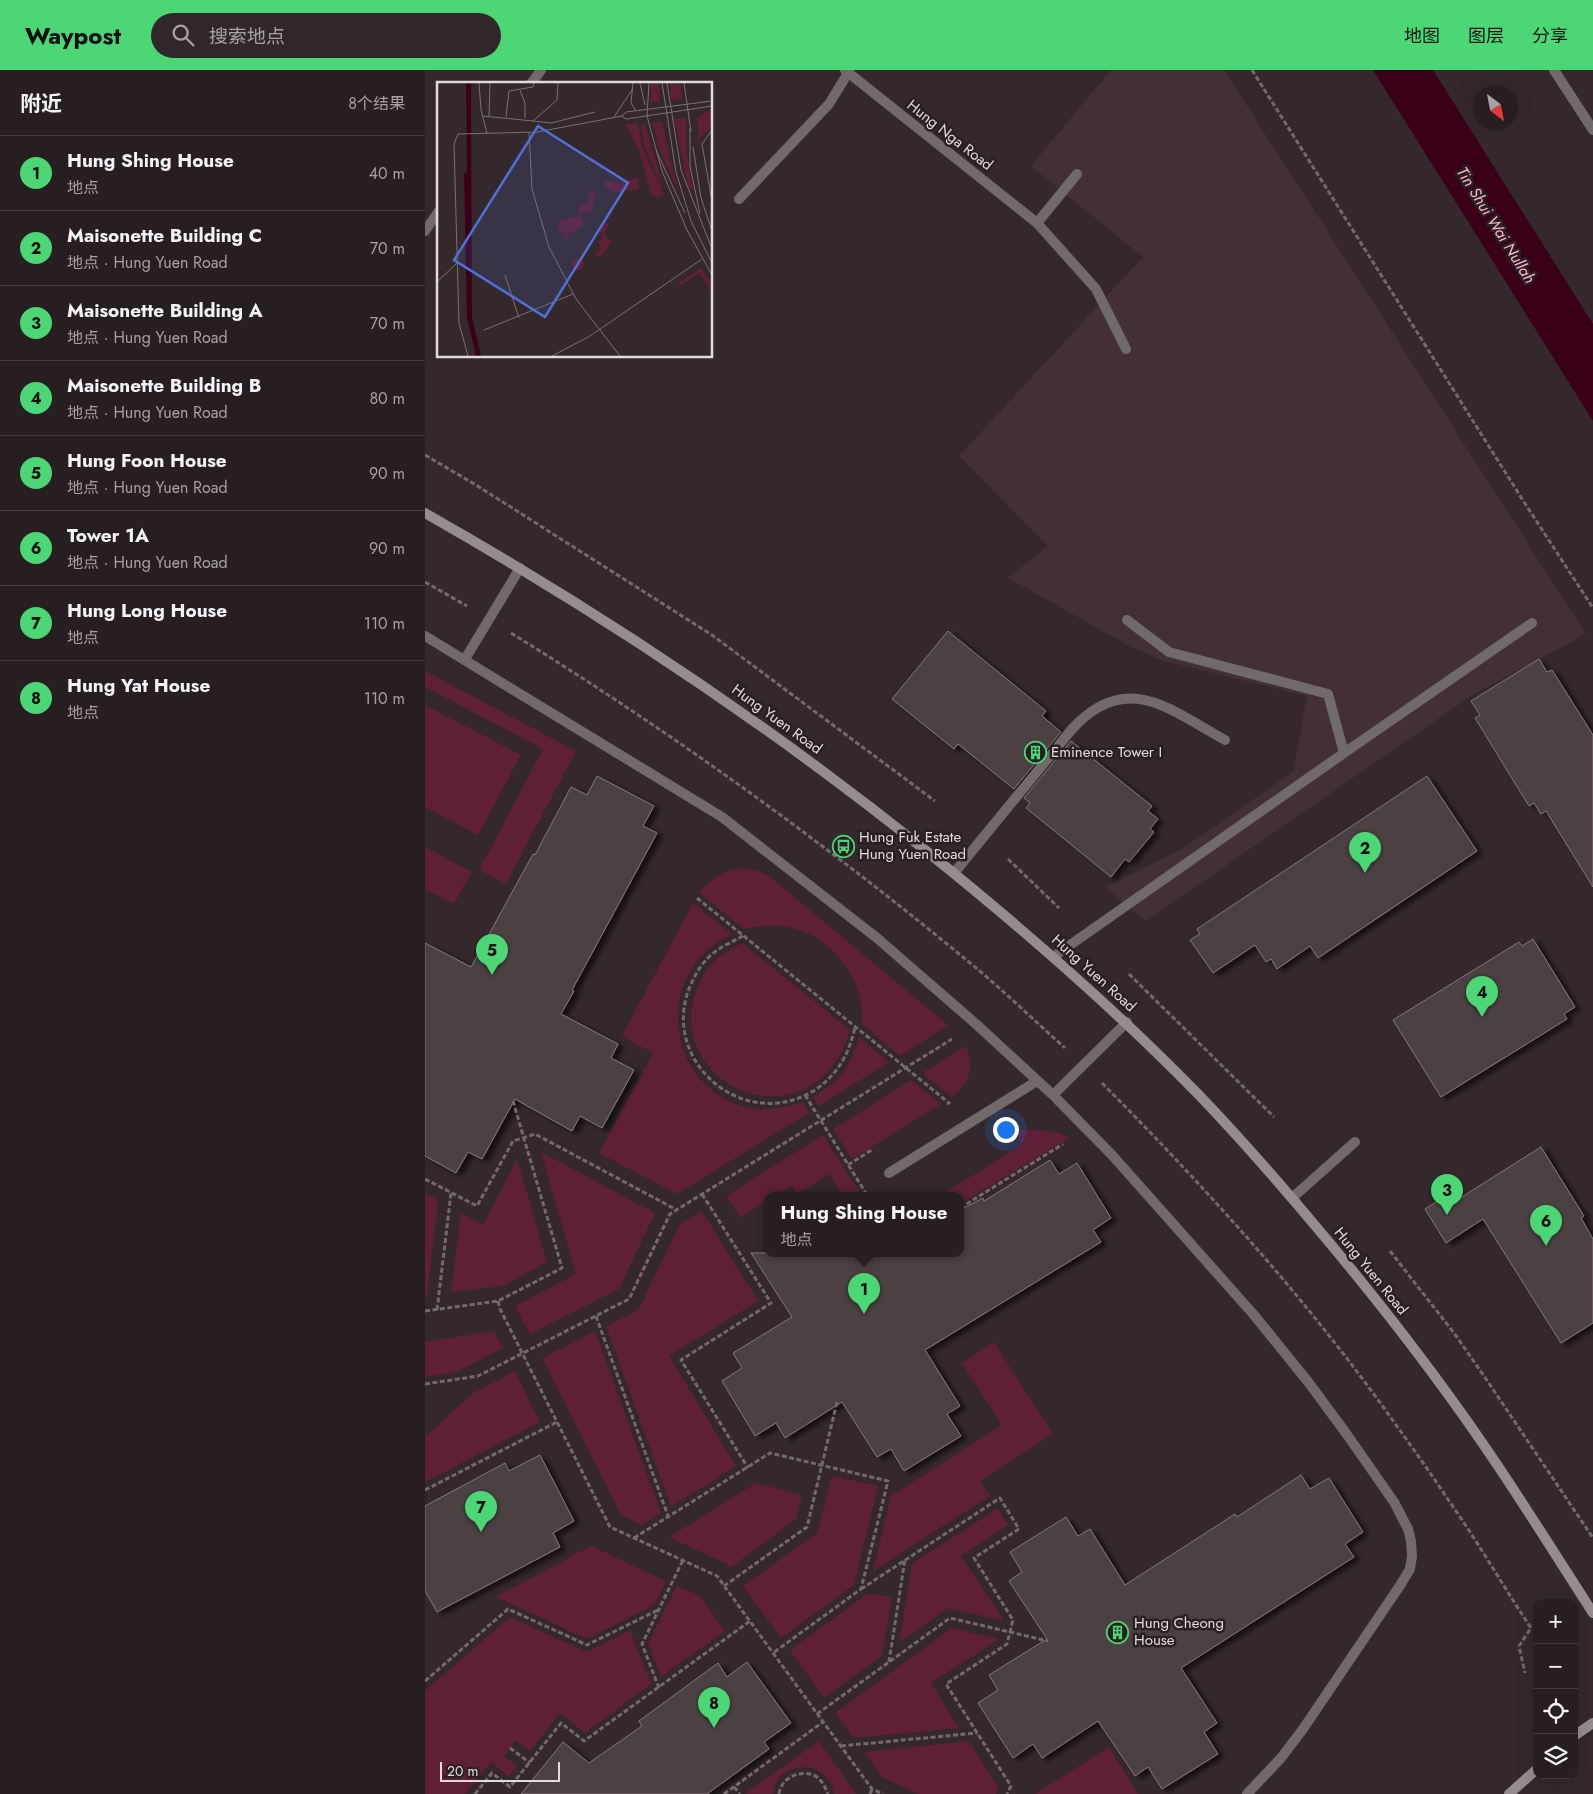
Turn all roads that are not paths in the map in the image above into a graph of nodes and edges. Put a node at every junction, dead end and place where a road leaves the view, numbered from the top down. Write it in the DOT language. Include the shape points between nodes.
graph roads {
  1 [pos="541,70"];
  2 [pos="1554,70"];
  3 [pos="846,71"];
  4 [pos="532,82"];
  5 [pos="1593,130"];
  6 [pos="1077,174"];
  7 [pos="739,200"];
  8 [pos="437,214"];
  9 [pos="1037,223"];
  10 [pos="425,231"];
  11 [pos="1126,349"];
  12 [pos="425,513"];
  13 [pos="520,568"];
  14 [pos="1127,620"];
  15 [pos="1532,623"];
  16 [pos="425,636"];
  17 [pos="465,659"];
  18 [pos="1225,740"];
  19 [pos="1344,753"];
  20 [pos="954,873"];
  21 [pos="1053,957"];
  22 [pos="1127,1022"];
  23 [pos="1037,1081"];
  24 [pos="1053,1095"];
  25 [pos="1355,1142"];
  26 [pos="889,1174"];
  27 [pos="1292,1198"];
  28 [pos="1593,1613"];
  29 [pos="1593,1723"];
  30 [pos="1577,1734"];
  31 [pos="1533,1773"];
  32 [pos="1247,1794"];
  33 [pos="1509,1794"];
  1 -- 4 [label="street"];
  2 -- 5 [label="street"];
  3 -- 7 [label="street" via="829,104"];
  3 -- 9 [label="street, Hung Nga Road"];
  6 -- 9 [label="street"];
  8 -- 10 [label="street"];
  9 -- 11 [label="street, Hung Nga Road" via="1096,289"];
  12 -- 13 [label="street, Hung Yuen Road"];
  13 -- 17 [label="street"];
  13 -- 20 [label="street, Hung Yuen Road" via="716,694 865,802"];
  14 -- 19 [label="street" via="1169,652 1328,694"];
  15 -- 19 [label="street"];
  16 -- 17 [label="street"];
  17 -- 23 [label="street" via="722,817 877,938"];
  18 -- 20 [label="street" via="1152,700 1116,699 1099,706 1072,729"];
  19 -- 21 [label="street"];
  20 -- 21 [label="street, Hung Yuen Road"];
  21 -- 22 [label="street, Hung Yuen Road"];
  22 -- 24 [label="street"];
  22 -- 27 [label="street, Hung Yuen Road" via="1201,1097"];
  23 -- 24 [label="street"];
  23 -- 26 [label="street"];
  24 -- 32 [label="street" via="1113,1155 1254,1315 1309,1383 1394,1502 1408,1529 1412,1556 1401,1584 1303,1729"];
  25 -- 27 [label="street"];
  27 -- 28 [label="street, Hung Yuen Road" via="1431,1371 1500,1468"];
  29 -- 30 [label="street"];
  31 -- 33 [label="street"];
}
